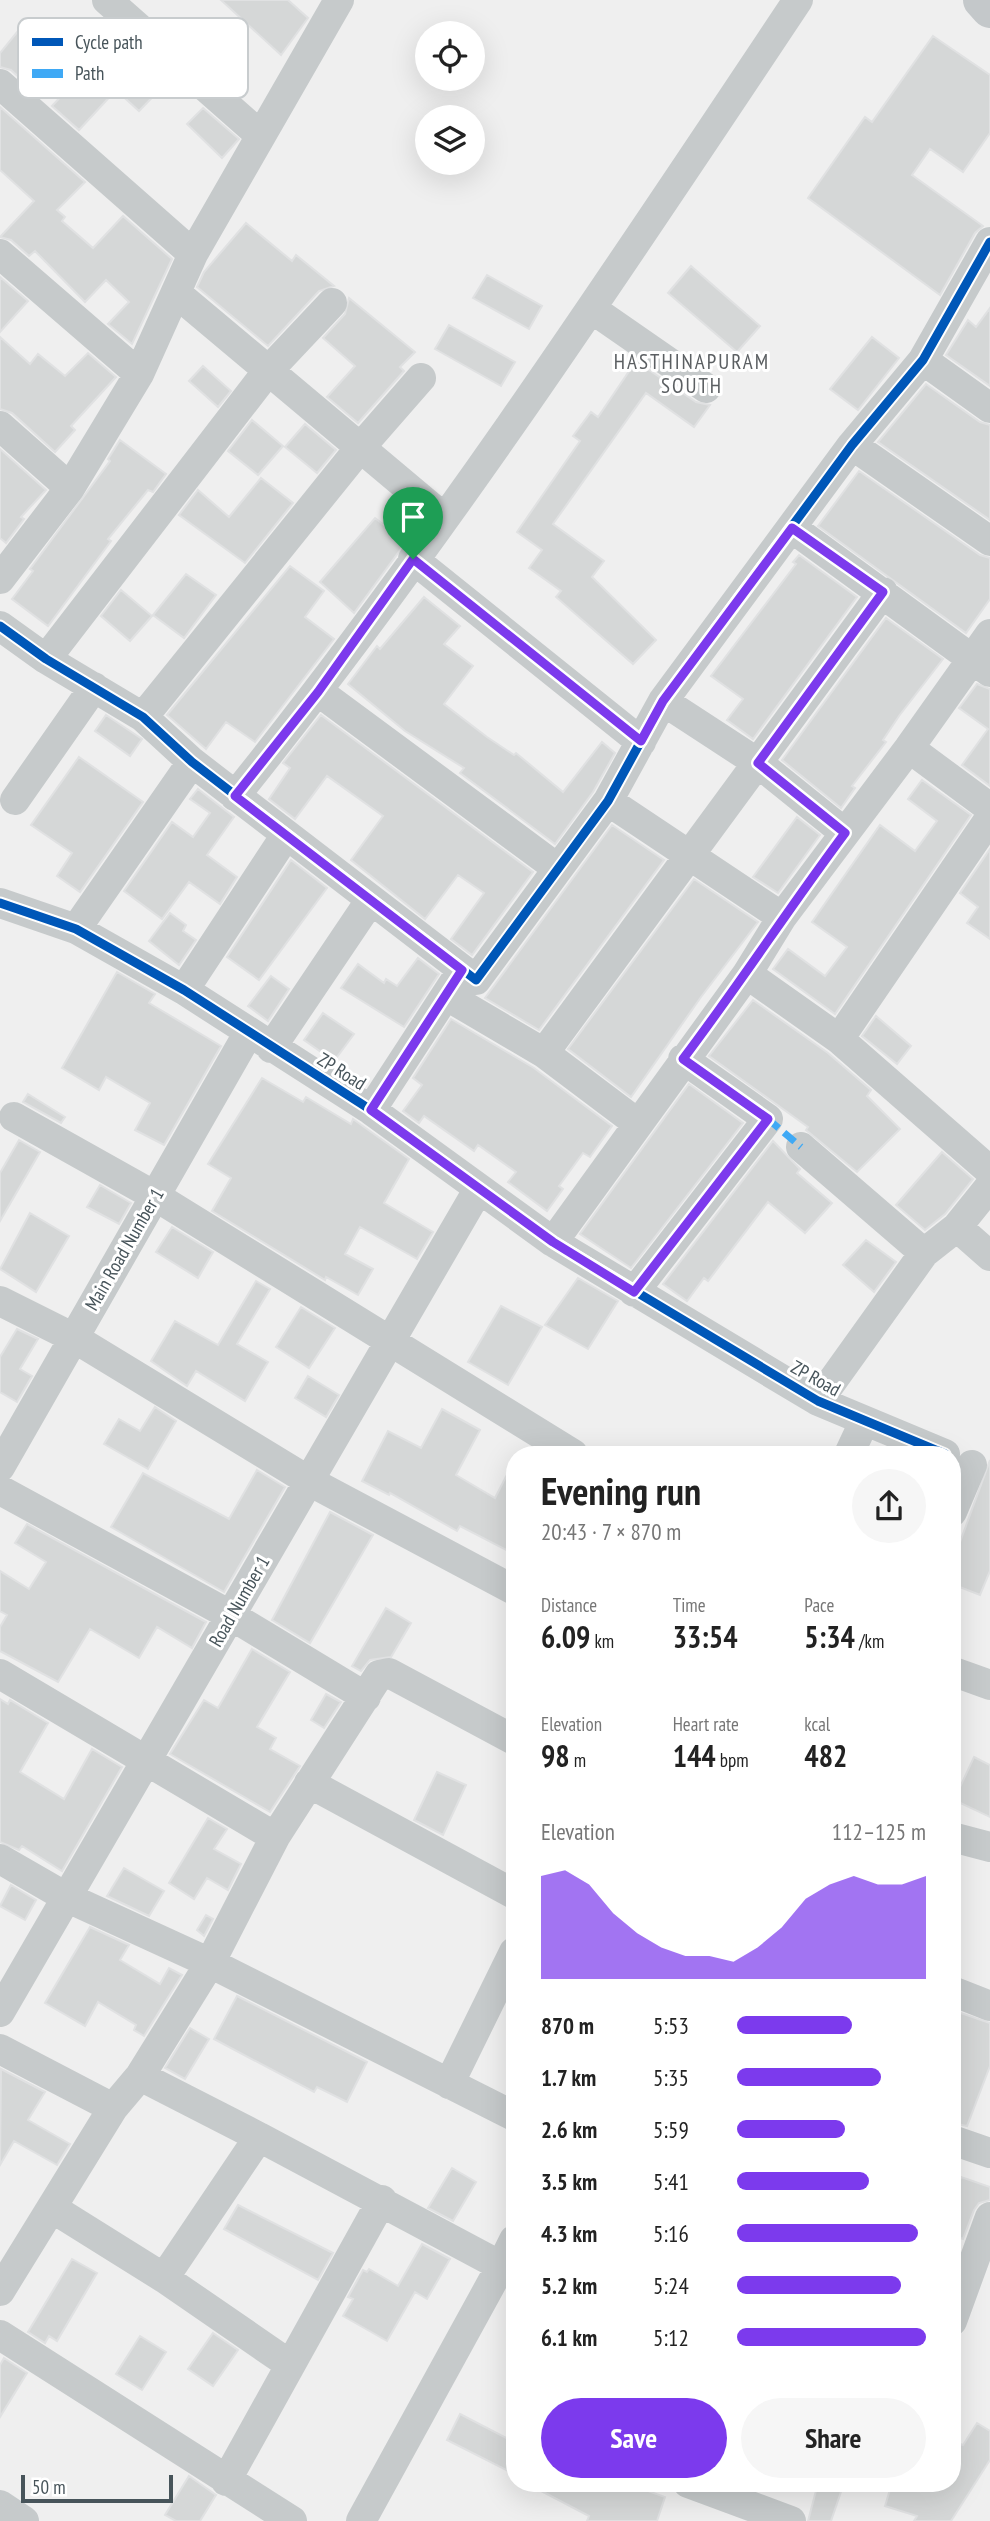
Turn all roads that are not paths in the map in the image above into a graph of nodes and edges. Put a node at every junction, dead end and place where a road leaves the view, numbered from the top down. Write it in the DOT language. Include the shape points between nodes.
graph roads {
  1 [pos="107,0"];
  2 [pos="798,0"];
  3 [pos="982,0"];
  4 [pos="328,5"];
  5 [pos="990,9"];
  6 [pos="127,18"];
  7 [pos="0,83"];
  8 [pos="218,98"];
  9 [pos="260,135"];
  10 [pos="990,242"];
  11 [pos="0,254"];
  12 [pos="193,254"];
  13 [pos="176,293"];
  14 [pos="332,303"];
  15 [pos="592,309"];
  16 [pos="923,360"];
  17 [pos="267,372"];
  18 [pos="139,374"];
  19 [pos="421,378"];
  20 [pos="706,388"];
  21 [pos="990,408"];
  22 [pos="0,426"];
  23 [pos="852,445"];
  24 [pos="359,449"];
  25 [pos="70,488"];
  26 [pos="443,516"];
  27 [pos="792,528"];
  28 [pos="990,541"];
  29 [pos="413,559"];
  30 [pos="0,579"];
  31 [pos="883,592"];
  32 [pos="0,626"];
  33 [pos="990,634"];
  34 [pos="46,659"];
  35 [pos="981,666"];
  36 [pos="94,687"];
  37 [pos="318,692"];
  38 [pos="663,701"];
  39 [pos="143,717"];
  40 [pos="641,741"];
  41 [pos="909,748"];
  42 [pos="192,762"];
  43 [pos="758,763"];
  44 [pos="235,796"];
  45 [pos="15,800"];
  46 [pos="608,801"];
  47 [pos="990,808"];
  48 [pos="990,818"];
  49 [pos="845,833"];
  50 [pos="286,835"];
  51 [pos="689,857"];
  52 [pos="557,868"];
  53 [pos="370,901"];
  54 [pos="0,903"];
  55 [pos="782,917"];
  56 [pos="76,929"];
  57 [pos="462,970"];
  58 [pos="747,974"];
  59 [pos="184,990"];
  60 [pos="447,996"];
  61 [pos="839,1039"];
  62 [pos="260,1040"];
  63 [pos="544,1053"];
  64 [pos="683,1059"];
  65 [pos="371,1110"];
  66 [pos="14,1117"];
  67 [pos="637,1123"];
  68 [pos="801,1147"];
  69 [pos="990,1171"];
  70 [pos="990,1186"];
  71 [pos="478,1190"];
  72 [pos="155,1196"];
  73 [pos="957,1227"];
  74 [pos="553,1242"];
  75 [pos="924,1253"];
  76 [pos="990,1256"];
  77 [pos="634,1292"];
  78 [pos="0,1301"];
  79 [pos="74,1338"];
  80 [pos="390,1340"];
  81 [pos="818,1401"];
  82 [pos="864,1422"];
  83 [pos="560,1446"];
  84 [pos="853,1446"];
  85 [pos="925,1446"];
  86 [pos="0,1467"];
  87 [pos="309,1481"];
  88 [pos="0,1490"];
  89 [pos="506,1586"];
  90 [pos="230,1615"];
  91 [pos="0,1674"];
  92 [pos="961,1675"];
  93 [pos="990,1685"];
  94 [pos="366,1697"];
  95 [pos="506,1737"];
  96 [pos="146,1760"];
  97 [pos="309,1783"];
  98 [pos="275,1837"];
  99 [pos="961,1839"];
  100 [pos="990,1847"];
  101 [pos="0,1859"];
  102 [pos="506,1890"];
  103 [pos="66,1897"];
  104 [pos="210,1963"];
  105 [pos="506,1968"];
  106 [pos="961,1995"];
  107 [pos="990,2006"];
  108 [pos="0,2012"];
  109 [pos="0,2049"];
  110 [pos="140,2076"];
  111 [pos="449,2084"];
  112 [pos="113,2108"];
  113 [pos="506,2112"];
  114 [pos="259,2137"];
  115 [pos="961,2143"];
  116 [pos="990,2153"];
  117 [pos="382,2200"];
  118 [pos="52,2208"];
  119 [pos="990,2217"];
  120 [pos="12,2246"];
  121 [pos="506,2256"];
  122 [pos="501,2266"];
  123 [pos="164,2278"];
  124 [pos="0,2291"];
  125 [pos="961,2296"];
  126 [pos="0,2335"];
  127 [pos="289,2364"];
  128 [pos="226,2481"];
  129 [pos="721,2500"];
  130 [pos="292,2521"];
  131 [pos="361,2521"];
  132 [pos="791,2521"];
  1 -- 6 [label="street"];
  2 -- 15 [label="street"];
  3 -- 5 [label="main road"];
  4 -- 9 [label="street"];
  7 -- 12 [label="street"];
  8 -- 9 [label="street"];
  9 -- 12 [label="street"];
  10 -- 16 [label="street"];
  11 -- 18 [label="street"];
  12 -- 13 [label="street"];
  13 -- 17 [label="street"];
  13 -- 18 [label="street"];
  14 -- 17 [label="street"];
  15 -- 20 [label="street"];
  15 -- 26 [label="street"];
  16 -- 21 [label="street"];
  16 -- 23 [label="street"];
  17 -- 24 [label="street"];
  17 -- 34 [label="street"];
  18 -- 25 [label="street"];
  19 -- 24 [label="street"];
  22 -- 25 [label="street"];
  23 -- 27 [label="street"];
  23 -- 28 [label="street"];
  24 -- 26 [label="street"];
  24 -- 39 [label="street"];
  25 -- 30 [label="street"];
  26 -- 29 [label="street"];
  27 -- 31 [label="street"];
  27 -- 38 [label="street"];
  29 -- 37 [label="street"];
  29 -- 40 [label="street"];
  31 -- 35 [label="street"];
  31 -- 43 [label="street"];
  32 -- 34 [label="street"];
  33 -- 35 [label="street"];
  34 -- 36 [label="street"];
  35 -- 41 [label="street"];
  36 -- 39 [label="street"];
  36 -- 45 [label="street"];
  37 -- 44 [label="street"];
  37 -- 52 [label="street"];
  38 -- 40 [label="street"];
  38 -- 43 [label="street"];
  39 -- 42 [label="street"];
  40 -- 46 [label="street"];
  41 -- 47 [label="street"];
  41 -- 49 [label="street"];
  42 -- 44 [label="street"];
  42 -- 56 [label="street"];
  43 -- 49 [label="street"];
  43 -- 51 [label="street"];
  44 -- 50 [label="street"];
  46 -- 51 [label="street"];
  46 -- 52 [label="street"];
  48 -- 61 [label="street"];
  49 -- 55 [label="street"];
  50 -- 53 [label="street"];
  50 -- 59 [label="street"];
  51 -- 55 [label="street"];
  51 -- 63 [label="street"];
  52 -- 57 [label="street" via="476,980"];
  53 -- 57 [label="street"];
  53 -- 62 [label="street, Main Road Number 1"];
  54 -- 56 [label="street, ZP Road"];
  55 -- 58 [label="street"];
  56 -- 59 [label="street, ZP Road"];
  57 -- 60 [label="street"];
  58 -- 61 [label="street"];
  58 -- 64 [label="street"];
  59 -- 62 [label="street, ZP Road"];
  60 -- 63 [label="street"];
  60 -- 65 [label="street"];
  61 -- 69 [label="street"];
  62 -- 65 [label="street, ZP Road"];
  62 -- 72 [label="street, Main Road Number 1"];
  63 -- 67 [label="street"];
  64 -- 67 [label="street"];
  64 -- 77 [label="street" via="768,1119"];
  65 -- 71 [label="street, ZP Road"];
  66 -- 72 [label="street"];
  67 -- 74 [label="street"];
  68 -- 75 [label="street"];
  70 -- 73 [label="street"];
  71 -- 74 [label="street, ZP Road"];
  71 -- 80 [label="street, Road Number 1"];
  72 -- 79 [label="street, Main Road Number 1"];
  72 -- 80 [label="street"];
  73 -- 75 [label="street"];
  73 -- 76 [label="street"];
  74 -- 77 [label="street, ZP Road"];
  75 -- 81 [label="street"];
  77 -- 81 [label="street, ZP Road"];
  78 -- 79 [label="street"];
  79 -- 86 [label="street, Main Road Number 1"];
  79 -- 87 [label="street"];
  80 -- 83 [label="street"];
  80 -- 87 [label="street, Road Number 1"];
  81 -- 82 [label="street, ZP Road"];
  82 -- 84 [label="street"];
  82 -- 85 [label="street, ZP Road"];
  87 -- 89 [label="street"];
  87 -- 90 [label="street, Road Number 1"];
  88 -- 90 [label="street"];
  90 -- 94 [label="street"];
  90 -- 96 [label="street, Road Number 1"];
  91 -- 96 [label="street"];
  92 -- 93 [label="street"];
  94 -- 95 [label="street" via="379,1675 389,1673"];
  94 -- 97 [label="street"];
  96 -- 98 [label="street"];
  96 -- 103 [label="street, Road Number 1"];
  97 -- 98 [label="street"];
  97 -- 102 [label="street"];
  98 -- 104 [label="street"];
  99 -- 100 [label="street"];
  101 -- 103 [label="street"];
  103 -- 104 [label="street"];
  103 -- 108 [label="street, Road Number 1"];
  104 -- 110 [label="street"];
  104 -- 111 [label="street"];
  105 -- 111 [label="street"];
  106 -- 107 [label="street"];
  109 -- 112 [label="street"];
  110 -- 112 [label="street"];
  110 -- 114 [label="street"];
  111 -- 113 [label="street"];
  112 -- 118 [label="street"];
  114 -- 117 [label="street"];
  114 -- 123 [label="street"];
  115 -- 116 [label="street"];
  117 -- 122 [label="street"];
  117 -- 127 [label="street"];
  118 -- 120 [label="street"];
  118 -- 123 [label="street"];
  119 -- 125 [label="street"];
  120 -- 124 [label="street"];
  121 -- 122 [label="street"];
  122 -- 131 [label="street"];
  123 -- 127 [label="street"];
  126 -- 128 [label="street"];
  127 -- 128 [label="street"];
  128 -- 130 [label="street"];
  129 -- 132 [label="street"];
}
